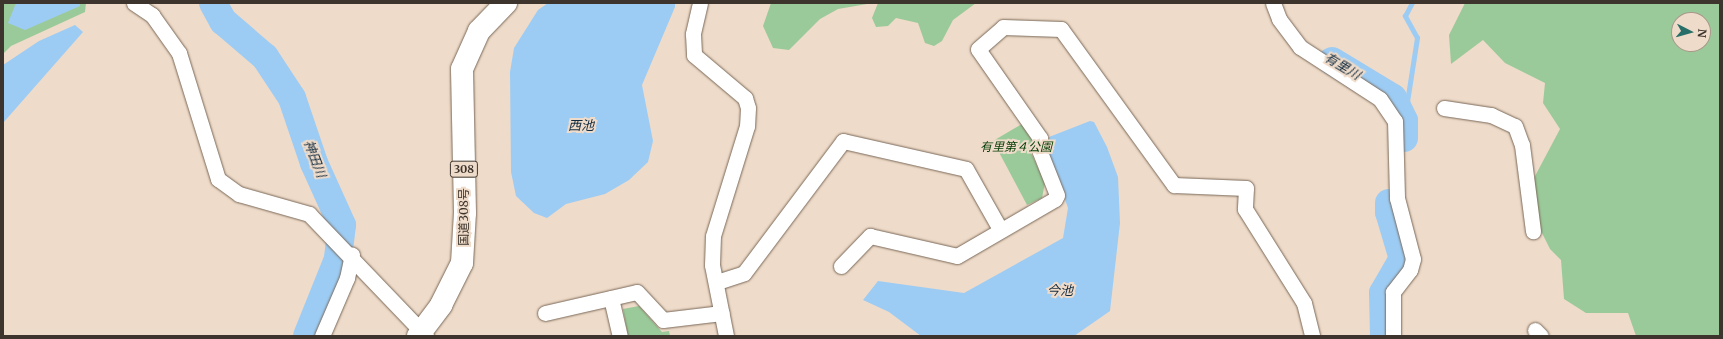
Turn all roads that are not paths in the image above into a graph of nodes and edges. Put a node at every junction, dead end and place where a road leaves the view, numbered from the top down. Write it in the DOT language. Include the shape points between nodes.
graph roads {
  1 [pos="134,3"];
  2 [pos="506,3"];
  3 [pos="700,3"];
  4 [pos="1273,3"];
  5 [pos="1444,108"];
  6 [pos="1000,229"];
  7 [pos="1533,231"];
  8 [pos="352,255"];
  9 [pos="841,266"];
  10 [pos="717,282"];
  11 [pos="611,298"];
  12 [pos="545,313"];
  13 [pos="722,313"];
  14 [pos="422,334"];
  15 [pos="322,336"];
  16 [pos="620,336"];
  17 [pos="726,336"];
  18 [pos="1312,336"];
  19 [pos="1393,336"];
  1 -- 8 [label="street" via="152,15 179,53 218,179 239,194 309,214"];
  2 -- 14 [label="highway, 国道308号 / 308" via="479,31 462,69 466,213 462,263 441,306"];
  3 -- 10 [label="street" via="693,34 694,55 745,98 748,108 747,126 713,236 712,264"];
  4 -- 19 [label="street" via="1279,19 1300,47 1380,99 1395,121 1397,198 1413,259 1410,270 1393,292"];
  5 -- 7 [label="street" via="1491,114 1515,126 1522,145"];
  6 -- 9 [label="street" via="957,256 870,236"];
  6 -- 10 [label="street" via="966,169 843,141 744,273"];
  6 -- 18 [label="street" via="1057,195 1040,152 1040,138 978,45 1004,27 1061,29 1174,185 1246,188 1245,209 1304,303"];
  8 -- 14 [label="street"];
  8 -- 15 [label="street" via="348,278"];
  10 -- 13 [label="street"];
  11 -- 12 [label="street"];
  11 -- 13 [label="street" via="638,292 663,320"];
  11 -- 16 [label="street"];
  13 -- 17 [label="street"];
}
